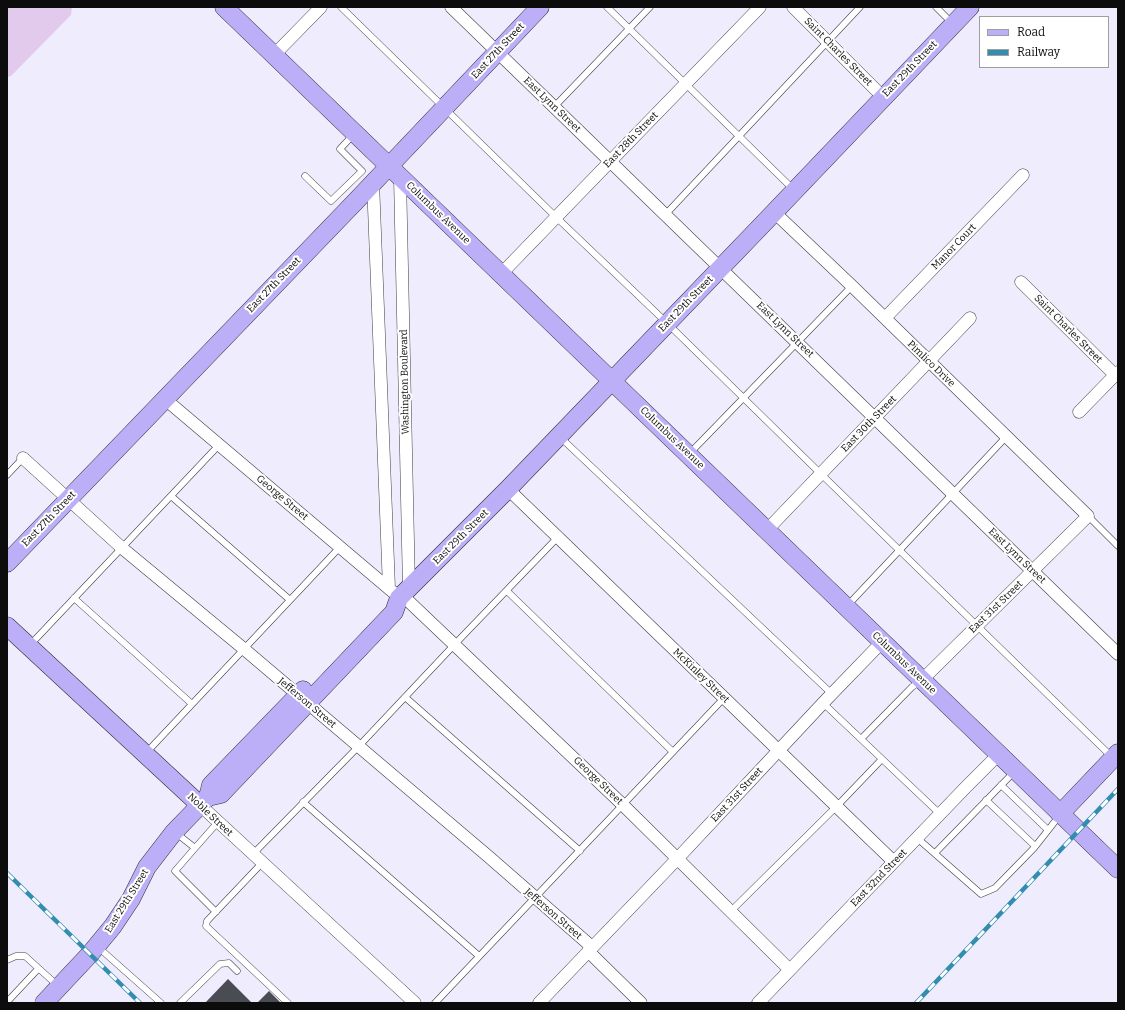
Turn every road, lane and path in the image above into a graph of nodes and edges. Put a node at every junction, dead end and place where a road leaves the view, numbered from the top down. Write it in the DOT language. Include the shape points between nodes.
graph roads {
  1 [pos="224,7"];
  2 [pos="321,7"];
  3 [pos="341,7"];
  4 [pos="451,7"];
  5 [pos="540,7"];
  6 [pos="607,7"];
  7 [pos="650,7"];
  8 [pos="760,7"];
  9 [pos="793,7"];
  10 [pos="860,7"];
  11 [pos="936,7"];
  12 [pos="970,7"];
  13 [pos="954,24"];
  14 [pos="629,28"];
  15 [pos="828,42"];
  16 [pos="497,52"];
  17 [pos="274,55"];
  18 [pos="685,84"];
  19 [pos="883,97"];
  20 [pos="554,107"];
  21 [pos="444,108"];
  22 [pos="355,133"];
  23 [pos="739,137"];
  24 [pos="610,162"];
  25 [pos="394,171"];
  26 [pos="1023,175"];
  27 [pos="305,176"];
  28 [pos="367,176"];
  29 [pos="794,190"];
  30 [pos="349,196"];
  31 [pos="774,212"];
  32 [pos="665,215"];
  33 [pos="556,217"];
  34 [pos="720,268"];
  35 [pos="501,274"];
  36 [pos="1021,282"];
  37 [pos="852,286"];
  38 [pos="885,318"];
  39 [pos="970,318"];
  40 [pos="667,323"];
  41 [pos="797,342"];
  42 [pos="929,362"];
  43 [pos="1117,373"];
  44 [pos="612,380"];
  45 [pos="743,398"];
  46 [pos="165,399"];
  47 [pos="1079,412"];
  48 [pos="875,418"];
  49 [pos="559,436"];
  50 [pos="1006,437"];
  51 [pos="219,445"];
  52 [pos="689,454"];
  53 [pos="23,458"];
  54 [pos="821,474"];
  55 [pos="7,475"];
  56 [pos="508,489"];
  57 [pos="953,494"];
  58 [pos="171,496"];
  59 [pos="68,499"];
  60 [pos="1088,516"];
  61 [pos="767,530"];
  62 [pos="558,538"];
  63 [pos="1118,546"];
  64 [pos="340,547"];
  65 [pos="122,548"];
  66 [pos="899,550"];
  67 [pos="7,563"];
  68 [pos="1032,571"];
  69 [pos="507,591"];
  70 [pos="400,592"];
  71 [pos="74,598"];
  72 [pos="290,600"];
  73 [pos="846,607"];
  74 [pos="7,626"];
  75 [pos="977,626"];
  76 [pos="882,642"];
  77 [pos="454,644"];
  78 [pos="28,646"];
  79 [pos="244,649"];
  80 [pos="1118,654"];
  81 [pos="922,680"];
  82 [pos="405,697"];
  83 [pos="724,698"];
  84 [pos="302,699"];
  85 [pos="828,699"];
  86 [pos="192,704"];
  87 [pos="861,739"];
  88 [pos="358,747"];
  89 [pos="779,750"];
  90 [pos="673,752"];
  91 [pos="145,754"];
  92 [pos="999,754"];
  93 [pos="1116,755"];
  94 [pos="882,759"];
  95 [pos="1016,770"];
  96 [pos="1001,786"];
  97 [pos="986,800"];
  98 [pos="204,801"];
  99 [pos="303,802"];
  100 [pos="623,805"];
  101 [pos="837,806"];
  102 [pos="940,814"];
  103 [pos="1060,814"];
  104 [pos="218,822"];
  105 [pos="1048,830"];
  106 [pos="174,832"];
  107 [pos="918,838"];
  108 [pos="1035,846"];
  109 [pos="195,848"];
  110 [pos="580,851"];
  111 [pos="935,853"];
  112 [pos="253,854"];
  113 [pos="678,858"];
  114 [pos="894,862"];
  115 [pos="262,863"];
  116 [pos="1118,869"];
  117 [pos="535,898"];
  118 [pos="731,911"];
  119 [pos="216,912"];
  120 [pos="96,946"];
  121 [pos="590,949"];
  122 [pos="480,956"];
  123 [pos="7,960"];
  124 [pos="38,969"];
  125 [pos="790,970"];
  126 [pos="237,971"];
  127 [pos="59,987"];
  128 [pos="7,1002"];
  129 [pos="44,1003"];
  130 [pos="161,1003"];
  131 [pos="180,1003"];
  132 [pos="288,1003"];
  133 [pos="415,1003"];
  134 [pos="435,1003"];
  135 [pos="539,1003"];
  136 [pos="641,1003"];
  137 [pos="758,1003"];
  1 -- 17 [label="street, Columbus Avenue"];
  2 -- 17 [label="street"];
  3 -- 21 [label="lane"];
  4 -- 16 [label="street, East Lynn Street"];
  5 -- 16 [label="street, East 27th Street"];
  6 -- 14 [label="lane"];
  7 -- 14 [label="lane"];
  8 -- 18 [label="street, East 28th Street"];
  9 -- 15 [label="street, Saint Charles Street"];
  10 -- 15 [label="lane"];
  11 -- 13 [label="lane"];
  12 -- 13 [label="street, East 29th Street"];
  13 -- 19 [label="street, East 29th Street"];
  14 -- 18 [label="lane"];
  14 -- 20 [label="lane"];
  15 -- 19 [label="street, Saint Charles Street"];
  15 -- 23 [label="lane"];
  16 -- 20 [label="street, East Lynn Street"];
  16 -- 21 [label="street, East 27th Street"];
  17 -- 22 [label="street, Columbus Avenue"];
  18 -- 23 [label="lane"];
  18 -- 24 [label="street, East 28th Street"];
  19 -- 29 [label="street, East 29th Street"];
  20 -- 24 [label="street, East Lynn Street"];
  21 -- 25 [label="street, East 27th Street"];
  21 -- 33 [label="lane"];
  22 -- 25 [label="street, Columbus Avenue"];
  22 -- 28 [label="lane" via="340,149"];
  23 -- 29 [label="lane"];
  23 -- 32 [label="lane"];
  24 -- 32 [label="street, East Lynn Street"];
  24 -- 33 [label="street, East 28th Street"];
  25 -- 28 [label="street, East 27th Street"];
  25 -- 35 [label="street, Columbus Avenue"];
  25 -- 70 [label="street, Washington Boulevard"];
  26 -- 38 [label="street, Manor Court"];
  27 -- 30 [label="lane" via="332,201"];
  28 -- 30 [label="street, East 27th Street"];
  28 -- 70 [label="street"];
  29 -- 31 [label="street, East 29th Street"];
  30 -- 46 [label="street, East 27th Street"];
  31 -- 34 [label="street, East 29th Street"];
  31 -- 37 [label="street, Pimlico Drive"];
  32 -- 34 [label="street, East Lynn Street"];
  33 -- 35 [label="street, East 28th Street"];
  33 -- 40 [label="lane"];
  34 -- 40 [label="street, East 29th Street"];
  34 -- 41 [label="street, East Lynn Street"];
  35 -- 44 [label="street, Columbus Avenue"];
  36 -- 43 [label="street, Saint Charles Street"];
  37 -- 38 [label="street, Pimlico Drive"];
  37 -- 41 [label="lane"];
  38 -- 42 [label="street, Pimlico Drive"];
  39 -- 42 [label="street, East 30th Street"];
  40 -- 44 [label="street, East 29th Street"];
  40 -- 45 [label="lane"];
  41 -- 45 [label="lane"];
  41 -- 48 [label="street, East Lynn Street"];
  42 -- 48 [label="street, East 30th Street"];
  42 -- 50 [label="street, Pimlico Drive"];
  43 -- 47 [label="street"];
  44 -- 49 [label="street, East 29th Street"];
  44 -- 52 [label="street, Columbus Avenue"];
  45 -- 52 [label="lane"];
  45 -- 54 [label="lane"];
  46 -- 51 [label="street, George Street"];
  46 -- 59 [label="street, East 27th Street"];
  48 -- 54 [label="street, East 30th Street"];
  48 -- 57 [label="street, East Lynn Street"];
  49 -- 56 [label="street, East 29th Street"];
  49 -- 85 [label="lane"];
  50 -- 57 [label="lane"];
  50 -- 60 [label="street, Pimlico Drive"];
  51 -- 58 [label="lane"];
  51 -- 64 [label="street, George Street"];
  52 -- 61 [label="street, Columbus Avenue"];
  53 -- 55 [label="lane"];
  53 -- 59 [label="street, Jefferson Street"];
  54 -- 61 [label="street, East 30th Street"];
  54 -- 66 [label="lane"];
  56 -- 62 [label="street, McKinley Street"];
  56 -- 70 [label="street, East 29th Street"];
  57 -- 66 [label="lane"];
  57 -- 68 [label="street, East Lynn Street"];
  58 -- 65 [label="lane"];
  58 -- 72 [label="lane"];
  59 -- 65 [label="street, Jefferson Street"];
  59 -- 67 [label="street, East 27th Street"];
  60 -- 63 [label="lane"];
  60 -- 68 [label="street, East 31st Street"];
  61 -- 73 [label="street, Columbus Avenue"];
  62 -- 69 [label="lane"];
  62 -- 83 [label="street, McKinley Street"];
  64 -- 70 [label="street, George Street"];
  64 -- 72 [label="lane"];
  65 -- 71 [label="lane"];
  65 -- 79 [label="street, Jefferson Street"];
  66 -- 73 [label="lane"];
  66 -- 75 [label="lane"];
  68 -- 75 [label="street, East 31st Street"];
  68 -- 80 [label="street, East Lynn Street"];
  69 -- 77 [label="lane"];
  69 -- 90 [label="lane"];
  70 -- 77 [label="street, George Street"];
  70 -- 84 [label="street, East 29th Street" via="394,612"];
  71 -- 78 [label="lane"];
  71 -- 86 [label="lane"];
  72 -- 79 [label="lane"];
  73 -- 76 [label="street, Columbus Avenue"];
  74 -- 78 [label="street, Noble Street"];
  75 -- 81 [label="street, East 31st Street"];
  75 -- 93 [label="lane"];
  76 -- 81 [label="street, Columbus Avenue"];
  76 -- 85 [label="street, East 31st Street"];
  77 -- 82 [label="lane"];
  77 -- 100 [label="street, George Street"];
  78 -- 91 [label="street, Noble Street"];
  79 -- 84 [label="street, Jefferson Street"];
  79 -- 86 [label="lane"];
  81 -- 87 [label="lane"];
  81 -- 92 [label="street, Columbus Avenue"];
  82 -- 88 [label="lane"];
  82 -- 110 [label="lane"];
  83 -- 89 [label="street, McKinley Street"];
  83 -- 90 [label="lane"];
  84 -- 88 [label="street, Jefferson Street"];
  84 -- 98 [label="street, East 29th Street" via="221,794"];
  85 -- 87 [label="lane"];
  85 -- 89 [label="street, East 31st Street"];
  86 -- 91 [label="lane"];
  87 -- 94 [label="lane"];
  88 -- 99 [label="lane"];
  88 -- 117 [label="street, Jefferson Street" via="489,856"];
  89 -- 101 [label="street, McKinley Street"];
  89 -- 113 [label="street, East 31st Street"];
  90 -- 100 [label="lane"];
  91 -- 98 [label="street, Noble Street"];
  92 -- 95 [label="street, Columbus Avenue"];
  92 -- 102 [label="street, East 32nd Street"];
  93 -- 103 [label="street"];
  94 -- 101 [label="lane"];
  94 -- 102 [label="lane"];
  95 -- 96 [label="lane"];
  95 -- 103 [label="street, Columbus Avenue"];
  96 -- 97 [label="lane"];
  96 -- 105 [label="lane" via="1021,809"];
  97 -- 108 [label="lane" via="1021,828"];
  97 -- 111 [label="lane"];
  98 -- 104 [label="street, Noble Street"];
  98 -- 106 [label="street, East 29th Street"];
  99 -- 112 [label="lane"];
  99 -- 122 [label="lane"];
  100 -- 110 [label="lane"];
  100 -- 113 [label="street, George Street"];
  101 -- 114 [label="street, McKinley Street"];
  101 -- 118 [label="lane"];
  102 -- 107 [label="street, East 32nd Street"];
  103 -- 105 [label="lane"];
  103 -- 116 [label="street, Columbus Avenue"];
  104 -- 109 [label="lane"];
  104 -- 112 [label="street, Noble Street"];
  105 -- 108 [label="lane"];
  106 -- 109 [label="lane"];
  106 -- 120 [label="street, East 29th Street" via="147,867 113,926"];
  107 -- 111 [label="lane"];
  107 -- 114 [label="street, East 32nd Street"];
  108 -- 111 [label="lane" via="995,888 980,894"];
  109 -- 119 [label="lane" via="175,871"];
  110 -- 117 [label="lane"];
  112 -- 115 [label="street, Noble Street"];
  113 -- 118 [label="street, George Street"];
  113 -- 121 [label="street, East 31st Street"];
  114 -- 125 [label="street, East 32nd Street"];
  115 -- 119 [label="lane"];
  115 -- 133 [label="street, Noble Street"];
  117 -- 121 [label="street, Jefferson Street"];
  117 -- 122 [label="lane"];
  118 -- 125 [label="street, George Street"];
  119 -- 132 [label="lane" via="207,921 206,926"];
  120 -- 127 [label="street, East 29th Street"];
  120 -- 130 [label="lane"];
  121 -- 135 [label="street, East 31st Street"];
  121 -- 136 [label="street, Jefferson Street"];
  122 -- 134 [label="lane"];
  123 -- 124 [label="lane" via="25,956"];
  124 -- 127 [label="lane"];
  124 -- 128 [label="lane"];
  125 -- 137 [label="street, East 32nd Street"];
  126 -- 131 [label="lane" via="228,963 220,964"];
  127 -- 129 [label="street, East 29th Street"];
}
